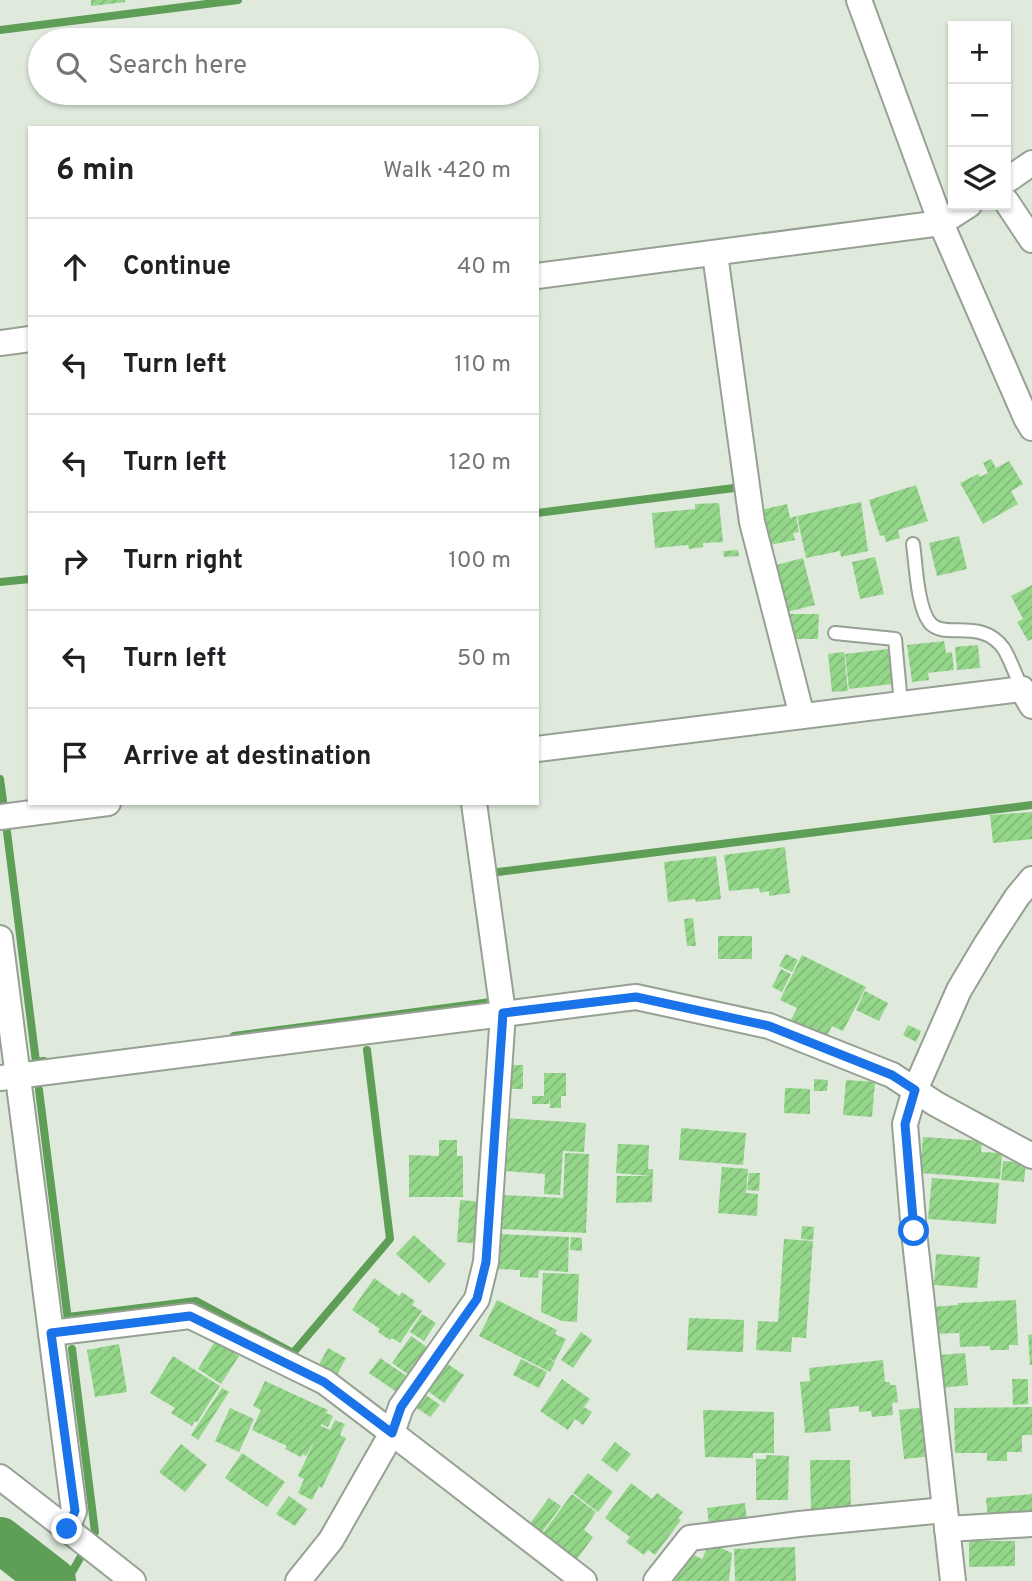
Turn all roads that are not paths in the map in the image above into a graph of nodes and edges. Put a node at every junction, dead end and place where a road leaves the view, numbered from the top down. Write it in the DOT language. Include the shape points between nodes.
graph roads {
  1 [pos="859,0"];
  2 [pos="1032,163"];
  3 [pos="1011,178"];
  4 [pos="1011,208"];
  5 [pos="961,210"];
  6 [pos="941,223"];
  7 [pos="1032,240"];
  8 [pos="715,254"];
  9 [pos="539,276"];
  10 [pos="28,339"];
  11 [pos="0,343"];
  12 [pos="1032,428"];
  13 [pos="913,544"];
  14 [pos="835,634"];
  15 [pos="1027,698"];
  16 [pos="901,704"];
  17 [pos="803,716"];
  18 [pos="539,750"];
  19 [pos="93,805"];
  20 [pos="474,805"];
  21 [pos="0,817"];
  22 [pos="1032,879"];
  23 [pos="0,937"];
  24 [pos="503,1013"];
  25 [pos="9,1077"];
  26 [pos="915,1090"];
  27 [pos="1032,1156"];
  28 [pos="51,1333"];
  29 [pos="392,1433"];
  30 [pos="0,1477"];
  31 [pos="946,1519"];
  32 [pos="1032,1524"];
  33 [pos="67,1529"];
  34 [pos="133,1581"];
  35 [pos="298,1581"];
  36 [pos="584,1581"];
  37 [pos="656,1581"];
  38 [pos="953,1581"];
  1 -- 6 [label="street"];
  2 -- 3 [label="street"];
  4 -- 7 [label="street"];
  5 -- 6 [label="street"];
  6 -- 8 [label="street"];
  6 -- 12 [label="street"];
  8 -- 9 [label="street"];
  8 -- 17 [label="street" via="752,522"];
  10 -- 11 [label="street"];
  13 -- 15 [label="lane" via="922,604 931,624 988,634 1003,648"];
  14 -- 16 [label="lane" via="895,639"];
  15 -- 16 [label="street"];
  16 -- 17 [label="street"];
  17 -- 18 [label="street"];
  19 -- 21 [label="street"];
  20 -- 24 [label="street"];
  22 -- 26 [label="street" via="959,990"];
  23 -- 25 [label="street"];
  24 -- 25 [label="street"];
  24 -- 26 [label="street" via="636,997 769,1026 892,1075"];
  24 -- 29 [label="street" via="486,1262 477,1299 401,1407"];
  25 -- 28 [label="street"];
  26 -- 27 [label="street"];
  26 -- 31 [label="street" via="905,1124"];
  28 -- 29 [label="street" via="190,1316 324,1382"];
  28 -- 33 [label="street" via="75,1511"];
  29 -- 35 [label="street" via="331,1540"];
  29 -- 36 [label="street"];
  30 -- 33 [label="street"];
  31 -- 32 [label="street"];
  31 -- 37 [label="street" via="799,1524 690,1538"];
  31 -- 38 [label="street"];
  33 -- 34 [label="street"];
}
